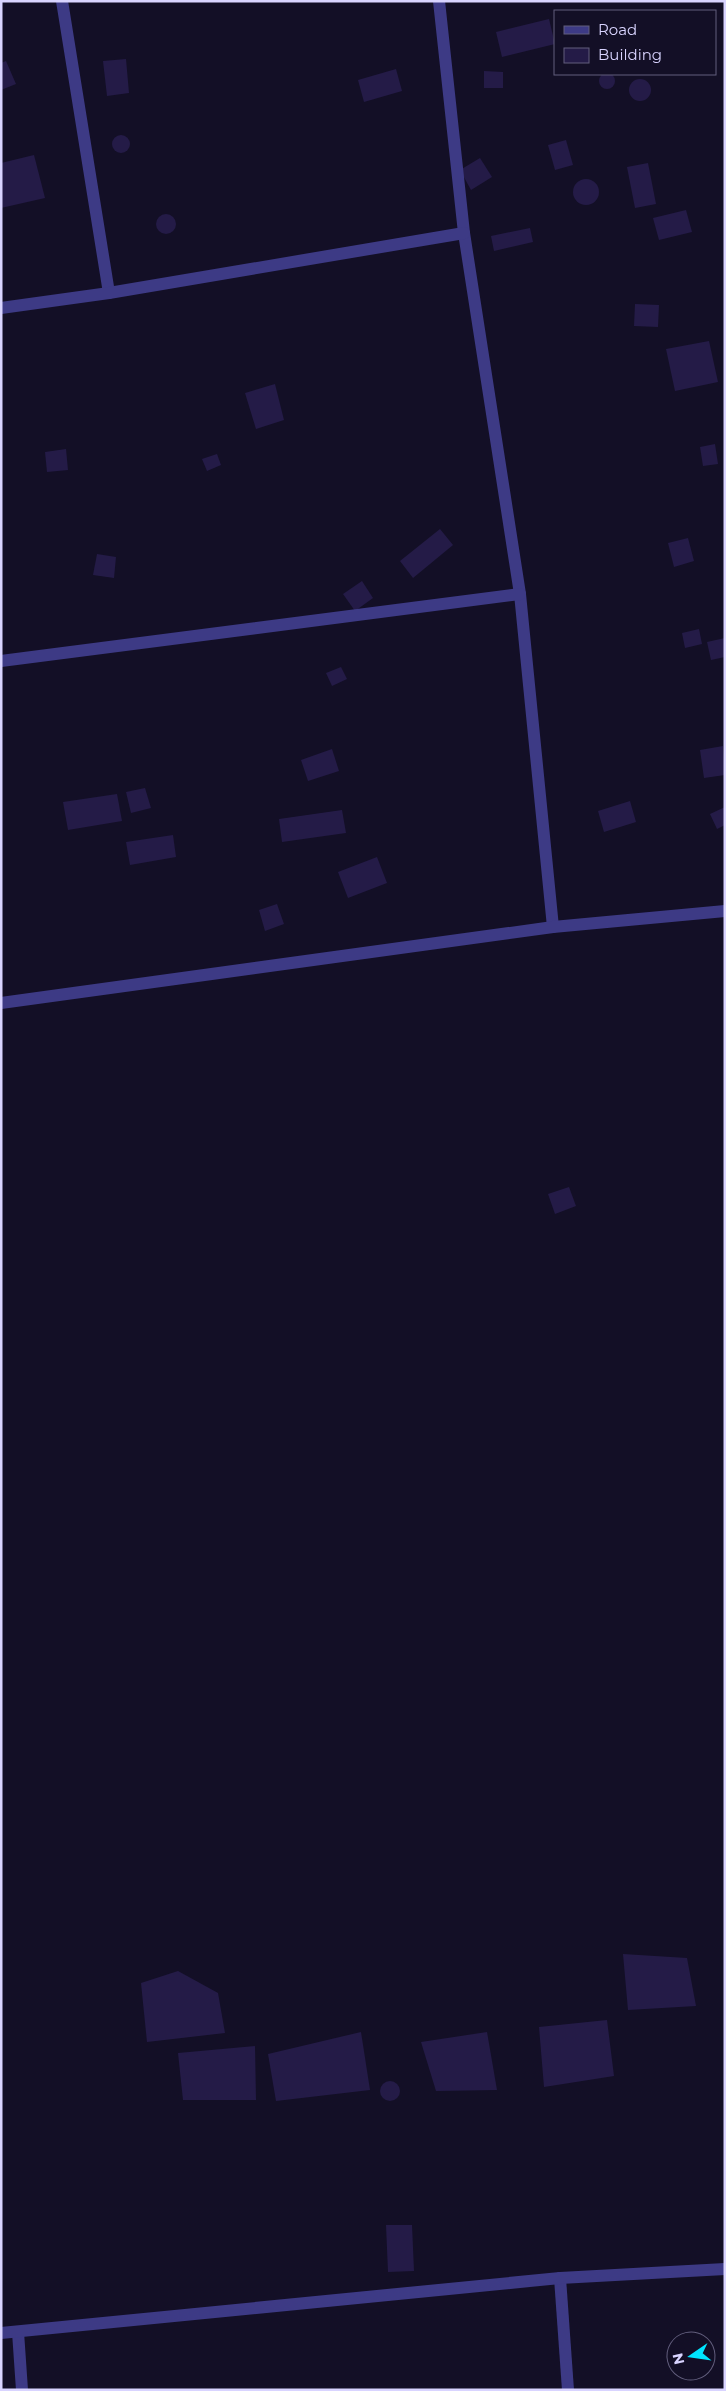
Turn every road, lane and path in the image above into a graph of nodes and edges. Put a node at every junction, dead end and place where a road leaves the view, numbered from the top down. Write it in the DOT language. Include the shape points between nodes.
graph roads {
  1 [pos="62,1"];
  2 [pos="438,1"];
  3 [pos="464,233"];
  4 [pos="109,293"];
  5 [pos="1,308"];
  6 [pos="520,594"];
  7 [pos="1,661"];
  8 [pos="725,911"];
  9 [pos="554,928"];
  10 [pos="1,1003"];
  11 [pos="725,2269"];
  12 [pos="560,2278"];
  13 [pos="18,2332"];
  14 [pos="1,2333"];
  15 [pos="22,2390"];
  16 [pos="568,2390"];
  1 -- 4 [label="street"];
  2 -- 3 [label="street"];
  3 -- 4 [label="street"];
  3 -- 6 [label="street"];
  4 -- 5 [label="street"];
  6 -- 7 [label="street"];
  6 -- 9 [label="street"];
  8 -- 9 [label="street"];
  9 -- 10 [label="street"];
  11 -- 12 [label="street"];
  12 -- 13 [label="street"];
  12 -- 16 [label="street"];
  13 -- 14 [label="street"];
  13 -- 15 [label="street"];
}
